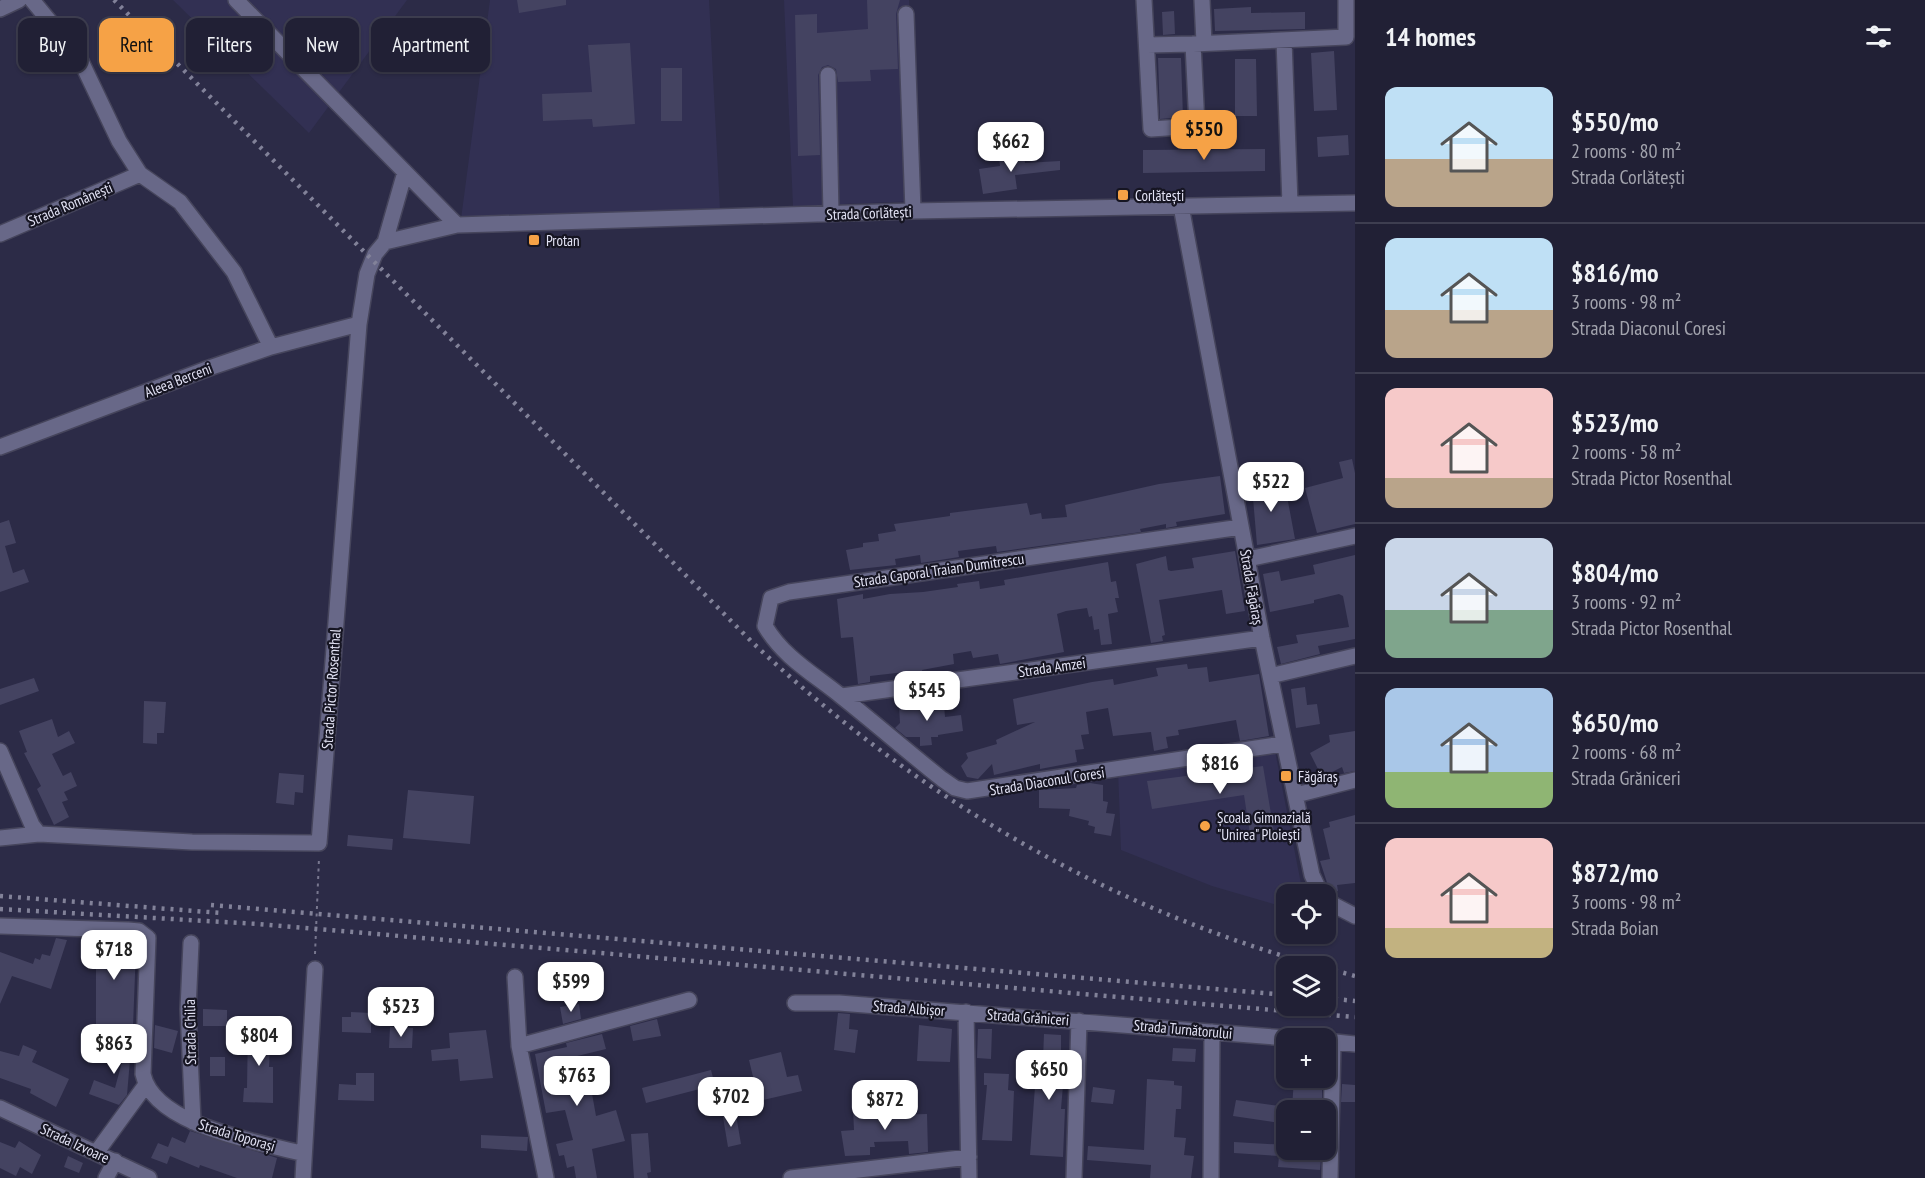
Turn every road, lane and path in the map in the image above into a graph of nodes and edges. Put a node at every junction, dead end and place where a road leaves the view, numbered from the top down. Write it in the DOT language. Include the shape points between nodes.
graph roads {
  1 [pos="19,0"];
  2 [pos="32,0"];
  3 [pos="236,0"];
  4 [pos="1144,0"];
  5 [pos="1202,0"];
  6 [pos="1346,0"];
  7 [pos="0,9"];
  8 [pos="906,14"];
  9 [pos="1284,40"];
  10 [pos="1198,44"];
  11 [pos="1147,45"];
  12 [pos="828,75"];
  13 [pos="405,172"];
  14 [pos="140,174"];
  15 [pos="1355,203"];
  16 [pos="1290,204"];
  17 [pos="1181,206"];
  18 [pos="913,211"];
  19 [pos="831,214"];
  20 [pos="457,225"];
  21 [pos="0,234"];
  22 [pos="385,242"];
  23 [pos="359,324"];
  24 [pos="271,347"];
  25 [pos="0,447"];
  26 [pos="1241,527"];
  27 [pos="1355,536"];
  28 [pos="1248,560"];
  29 [pos="1262,638"];
  30 [pos="1355,656"];
  31 [pos="1270,676"];
  32 [pos="842,696"];
  33 [pos="1283,744"];
  34 [pos="0,751"];
  35 [pos="1355,780"];
  36 [pos="1296,795"];
  37 [pos="39,834"];
  38 [pos="0,838"];
  39 [pos="319,843"];
  40 [pos="1316,884"];
  41 [pos="1336,906"];
  42 [pos="1355,916"];
  43 [pos="0,926"];
  44 [pos="191,943"];
  45 [pos="315,969"];
  46 [pos="515,977"];
  47 [pos="689,1000"];
  48 [pos="795,1003"];
  49 [pos="966,1012"];
  50 [pos="1078,1021"];
  51 [pos="1212,1032"];
  52 [pos="1276,1037"];
  53 [pos="1336,1042"];
  54 [pos="1355,1044"];
  55 [pos="519,1046"];
  56 [pos="145,1086"];
  57 [pos="1330,1088"];
  58 [pos="0,1108"];
  59 [pos="193,1122"];
  60 [pos="96,1153"];
  61 [pos="304,1154"];
  62 [pos="969,1157"];
  63 [pos="115,1161"];
  64 [pos="106,1178"];
  65 [pos="149,1178"];
  66 [pos="303,1178"];
  67 [pos="546,1178"];
  68 [pos="792,1178"];
  69 [pos="969,1178"];
  70 [pos="1074,1178"];
  71 [pos="1210,1178"];
  72 [pos="1330,1178"];
  1 -- 7 [label="street"];
  2 -- 14 [label="street" via="79,57 119,141"];
  3 -- 13 [label="street"];
  4 -- 11 [label="street"];
  5 -- 10 [label="street"];
  6 -- 9 [label="street" via="1346,37"];
  8 -- 18 [label="street"];
  9 -- 10 [label="street"];
  9 -- 16 [label="street"];
  10 -- 11 [label="street"];
  10 -- 11 [label="street" via="1197,126 1151,129"];
  12 -- 19 [label="street"];
  13 -- 20 [label="street"];
  13 -- 22 [label="street, Strada Pictor Rosenthal"];
  14 -- 21 [label="street, Strada Românești"];
  14 -- 24 [label="street" via="180,202 234,272"];
  15 -- 16 [label="street, Strada Corlătești"];
  16 -- 17 [label="street, Strada Corlătești"];
  17 -- 18 [label="street, Strada Corlătești"];
  17 -- 26 [label="street, Strada Făgăraș"];
  18 -- 19 [label="street, Strada Corlătești"];
  19 -- 20 [label="street, Strada Corlătești"];
  20 -- 22 [label="street, Strada Corlătești"];
  22 -- 23 [label="street, Strada Pictor Rosenthal" via="371,261"];
  23 -- 24 [label="street, Aleea Berceni"];
  23 -- 39 [label="street, Strada Pictor Rosenthal"];
  24 -- 25 [label="street, Aleea Berceni"];
  26 -- 28 [label="street, Strada Făgăraș"];
  26 -- 32 [label="street, Strada Caporal Traian Dumitrescu" via="789,591 771,598 765,627 775,644"];
  27 -- 28 [label="street"];
  28 -- 29 [label="street, Strada Făgăraș"];
  29 -- 31 [label="street, Strada Făgăraș"];
  29 -- 32 [label="street, Strada Amzei"];
  30 -- 31 [label="street"];
  31 -- 33 [label="street, Strada Făgăraș"];
  32 -- 33 [label="street, Strada Diaconul Coresi" via="942,779 967,791"];
  33 -- 36 [label="street, Strada Făgăraș"];
  34 -- 37 [label="street"];
  35 -- 36 [label="street"];
  36 -- 40 [label="street, Strada Făgăraș"];
  37 -- 38 [label="street"];
  37 -- 39 [label="street" via="192,842"];
  39 -- 45 [label="path"];
  41 -- 42 [label="street"];
  43 -- 56 [label="street" via="144,933 148,938"];
  44 -- 59 [label="street, Strada Chilia" via="188,1009"];
  45 -- 61 [label="street"];
  46 -- 55 [label="street"];
  47 -- 55 [label="street"];
  48 -- 49 [label="street, Strada Albișor"];
  49 -- 50 [label="street, Strada Grăniceri"];
  49 -- 62 [label="street, Strada Albișor"];
  50 -- 51 [label="street, Strada Turnătorului"];
  50 -- 70 [label="street, Strada Grăniceri"];
  51 -- 52 [label="street, Strada Turnătorului"];
  51 -- 71 [label="street"];
  53 -- 54 [label="street"];
  55 -- 67 [label="street"];
  56 -- 59 [label="street, Strada Toporași" via="163,1104"];
  56 -- 60 [label="street"];
  57 -- 72 [label="street"];
  58 -- 60 [label="street, Strada Izvoare"];
  59 -- 61 [label="street, Strada Toporași"];
  60 -- 63 [label="street, Strada Izvoare"];
  61 -- 66 [label="street"];
  62 -- 68 [label="street"];
  62 -- 69 [label="street, Strada Albișor"];
  63 -- 64 [label="street"];
  63 -- 65 [label="street, Strada Izvoare"];
}
